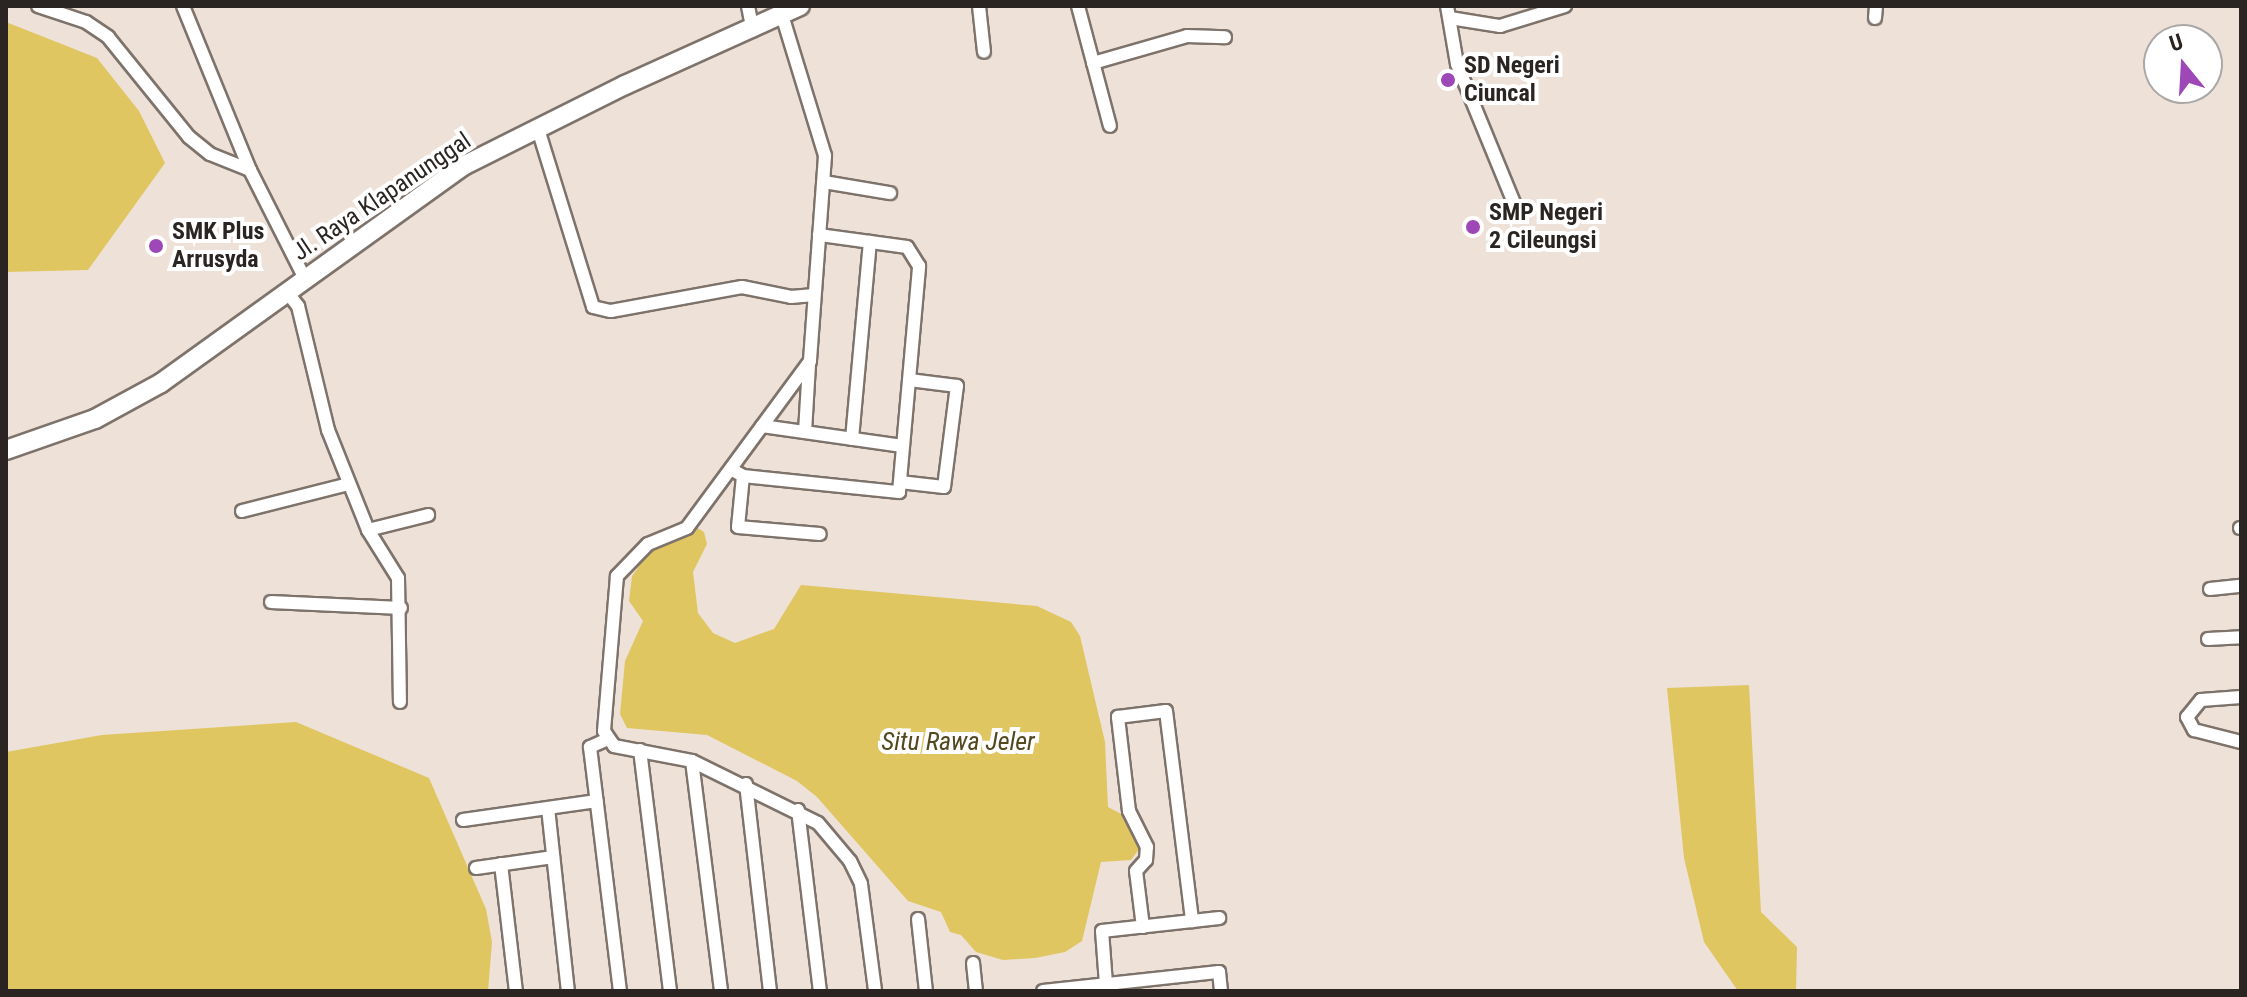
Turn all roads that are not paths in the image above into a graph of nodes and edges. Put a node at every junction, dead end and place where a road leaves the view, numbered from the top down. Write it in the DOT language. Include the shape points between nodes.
graph roads {
  1 [pos="38,6"];
  2 [pos="183,6"];
  3 [pos="748,6"];
  4 [pos="800,6"];
  5 [pos="979,6"];
  6 [pos="1078,6"];
  7 [pos="1565,6"];
  8 [pos="1449,12"];
  9 [pos="782,15"];
  10 [pos="753,31"];
  11 [pos="1225,37"];
  12 [pos="984,52"];
  13 [pos="1093,63"];
  14 [pos="1110,126"];
  15 [pos="538,129"];
  16 [pos="250,170"];
  17 [pos="824,182"];
  18 [pos="890,193"];
  19 [pos="1516,208"];
  20 [pos="819,235"];
  21 [pos="870,242"];
  22 [pos="305,279"];
  23 [pos="287,292"];
  24 [pos="814,295"];
  25 [pos="810,361"];
  26 [pos="909,380"];
  27 [pos="762,426"];
  28 [pos="805,432"];
  29 [pos="852,439"];
  30 [pos="903,446"];
  31 [pos="6,450"];
  32 [pos="731,469"];
  33 [pos="743,476"];
  34 [pos="900,482"];
  35 [pos="349,484"];
  36 [pos="242,511"];
  37 [pos="428,515"];
  38 [pos="368,530"];
  39 [pos="820,534"];
  40 [pos="2241,586"];
  41 [pos="2210,589"];
  42 [pos="271,602"];
  43 [pos="401,608"];
  44 [pos="2241,637"];
  45 [pos="2208,639"];
  46 [pos="2241,697"];
  47 [pos="400,702"];
  48 [pos="608,739"];
  49 [pos="2241,742"];
  50 [pos="640,750"];
  51 [pos="692,761"];
  52 [pos="746,784"];
  53 [pos="597,801"];
  54 [pos="548,808"];
  55 [pos="798,810"];
  56 [pos="463,820"];
  57 [pos="553,857"];
  58 [pos="501,864"];
  59 [pos="476,868"];
  60 [pos="1219,918"];
  61 [pos="918,919"];
  62 [pos="1192,921"];
  63 [pos="1143,927"];
  64 [pos="973,963"];
  65 [pos="1106,984"];
  66 [pos="516,991"];
  67 [pos="568,991"];
  68 [pos="620,991"];
  69 [pos="670,991"];
  70 [pos="721,991"];
  71 [pos="770,991"];
  72 [pos="820,991"];
  73 [pos="875,991"];
  74 [pos="926,991"];
  75 [pos="976,991"];
  76 [pos="1043,991"];
  77 [pos="1221,991"];
  1 -- 16 [label="street" via="86,22 108,37 189,137 218,158"];
  2 -- 16 [label="street"];
  3 -- 10 [label="street"];
  4 -- 9 [label="street, Jl. Raya Klapanunggal"];
  5 -- 12 [label="street"];
  6 -- 13 [label="street"];
  7 -- 8 [label="street" via="1500,26"];
  8 -- 19 [label="street" via="1457,64"];
  9 -- 10 [label="street, Jl. Raya Klapanunggal"];
  9 -- 17 [label="street" via="825,156"];
  10 -- 15 [label="street, Jl. Raya Klapanunggal"];
  11 -- 13 [label="street" via="1187,36"];
  13 -- 14 [label="street"];
  15 -- 22 [label="street, Jl. Raya Klapanunggal" via="463,166"];
  15 -- 24 [label="street" via="593,307 611,311 742,287 780,296"];
  16 -- 22 [label="street"];
  17 -- 18 [label="street"];
  17 -- 20 [label="street"];
  20 -- 21 [label="street"];
  20 -- 24 [label="street"];
  21 -- 26 [label="street" via="907,247 919,266"];
  21 -- 29 [label="street"];
  22 -- 23 [label="street, Jl. Raya Klapanunggal"];
  23 -- 31 [label="street, Jl. Raya Klapanunggal" via="161,383 95,419"];
  23 -- 35 [label="street" via="298,306 328,430"];
  24 -- 25 [label="street"];
  25 -- 27 [label="street"];
  25 -- 28 [label="street"];
  26 -- 30 [label="street"];
  26 -- 34 [label="street" via="957,386 944,487"];
  27 -- 28 [label="street"];
  27 -- 32 [label="street"];
  28 -- 29 [label="street"];
  29 -- 30 [label="street"];
  30 -- 34 [label="street"];
  32 -- 33 [label="street"];
  32 -- 48 [label="street" via="687,528 648,544 617,576 604,731"];
  33 -- 34 [label="street" via="869,492 899,492"];
  33 -- 39 [label="street" via="738,527"];
  35 -- 36 [label="street"];
  35 -- 38 [label="street"];
  37 -- 38 [label="street"];
  38 -- 43 [label="street" via="395,568"];
  40 -- 41 [label="street"];
  42 -- 43 [label="street"];
  43 -- 47 [label="street"];
  44 -- 45 [label="street"];
  46 -- 49 [label="street" via="2201,700 2187,717 2194,730"];
  48 -- 50 [label="street" via="614,746"];
  48 -- 53 [label="street" via="590,747"];
  50 -- 51 [label="street"];
  50 -- 69 [label="street"];
  51 -- 52 [label="street"];
  51 -- 70 [label="street"];
  52 -- 55 [label="street"];
  52 -- 71 [label="street"];
  53 -- 54 [label="street"];
  53 -- 68 [label="street"];
  54 -- 56 [label="street"];
  54 -- 57 [label="street"];
  55 -- 72 [label="street"];
  55 -- 73 [label="street" via="836,843 861,884"];
  57 -- 58 [label="street"];
  57 -- 67 [label="street"];
  58 -- 59 [label="street"];
  58 -- 66 [label="street"];
  60 -- 62 [label="street"];
  61 -- 74 [label="street"];
  62 -- 63 [label="street"];
  62 -- 63 [label="street" via="1166,711 1118,717 1129,811 1147,847 1146,860 1136,871"];
  63 -- 65 [label="street" via="1102,931"];
  64 -- 75 [label="street"];
  65 -- 76 [label="street"];
  65 -- 77 [label="street" via="1219,972"];
}
